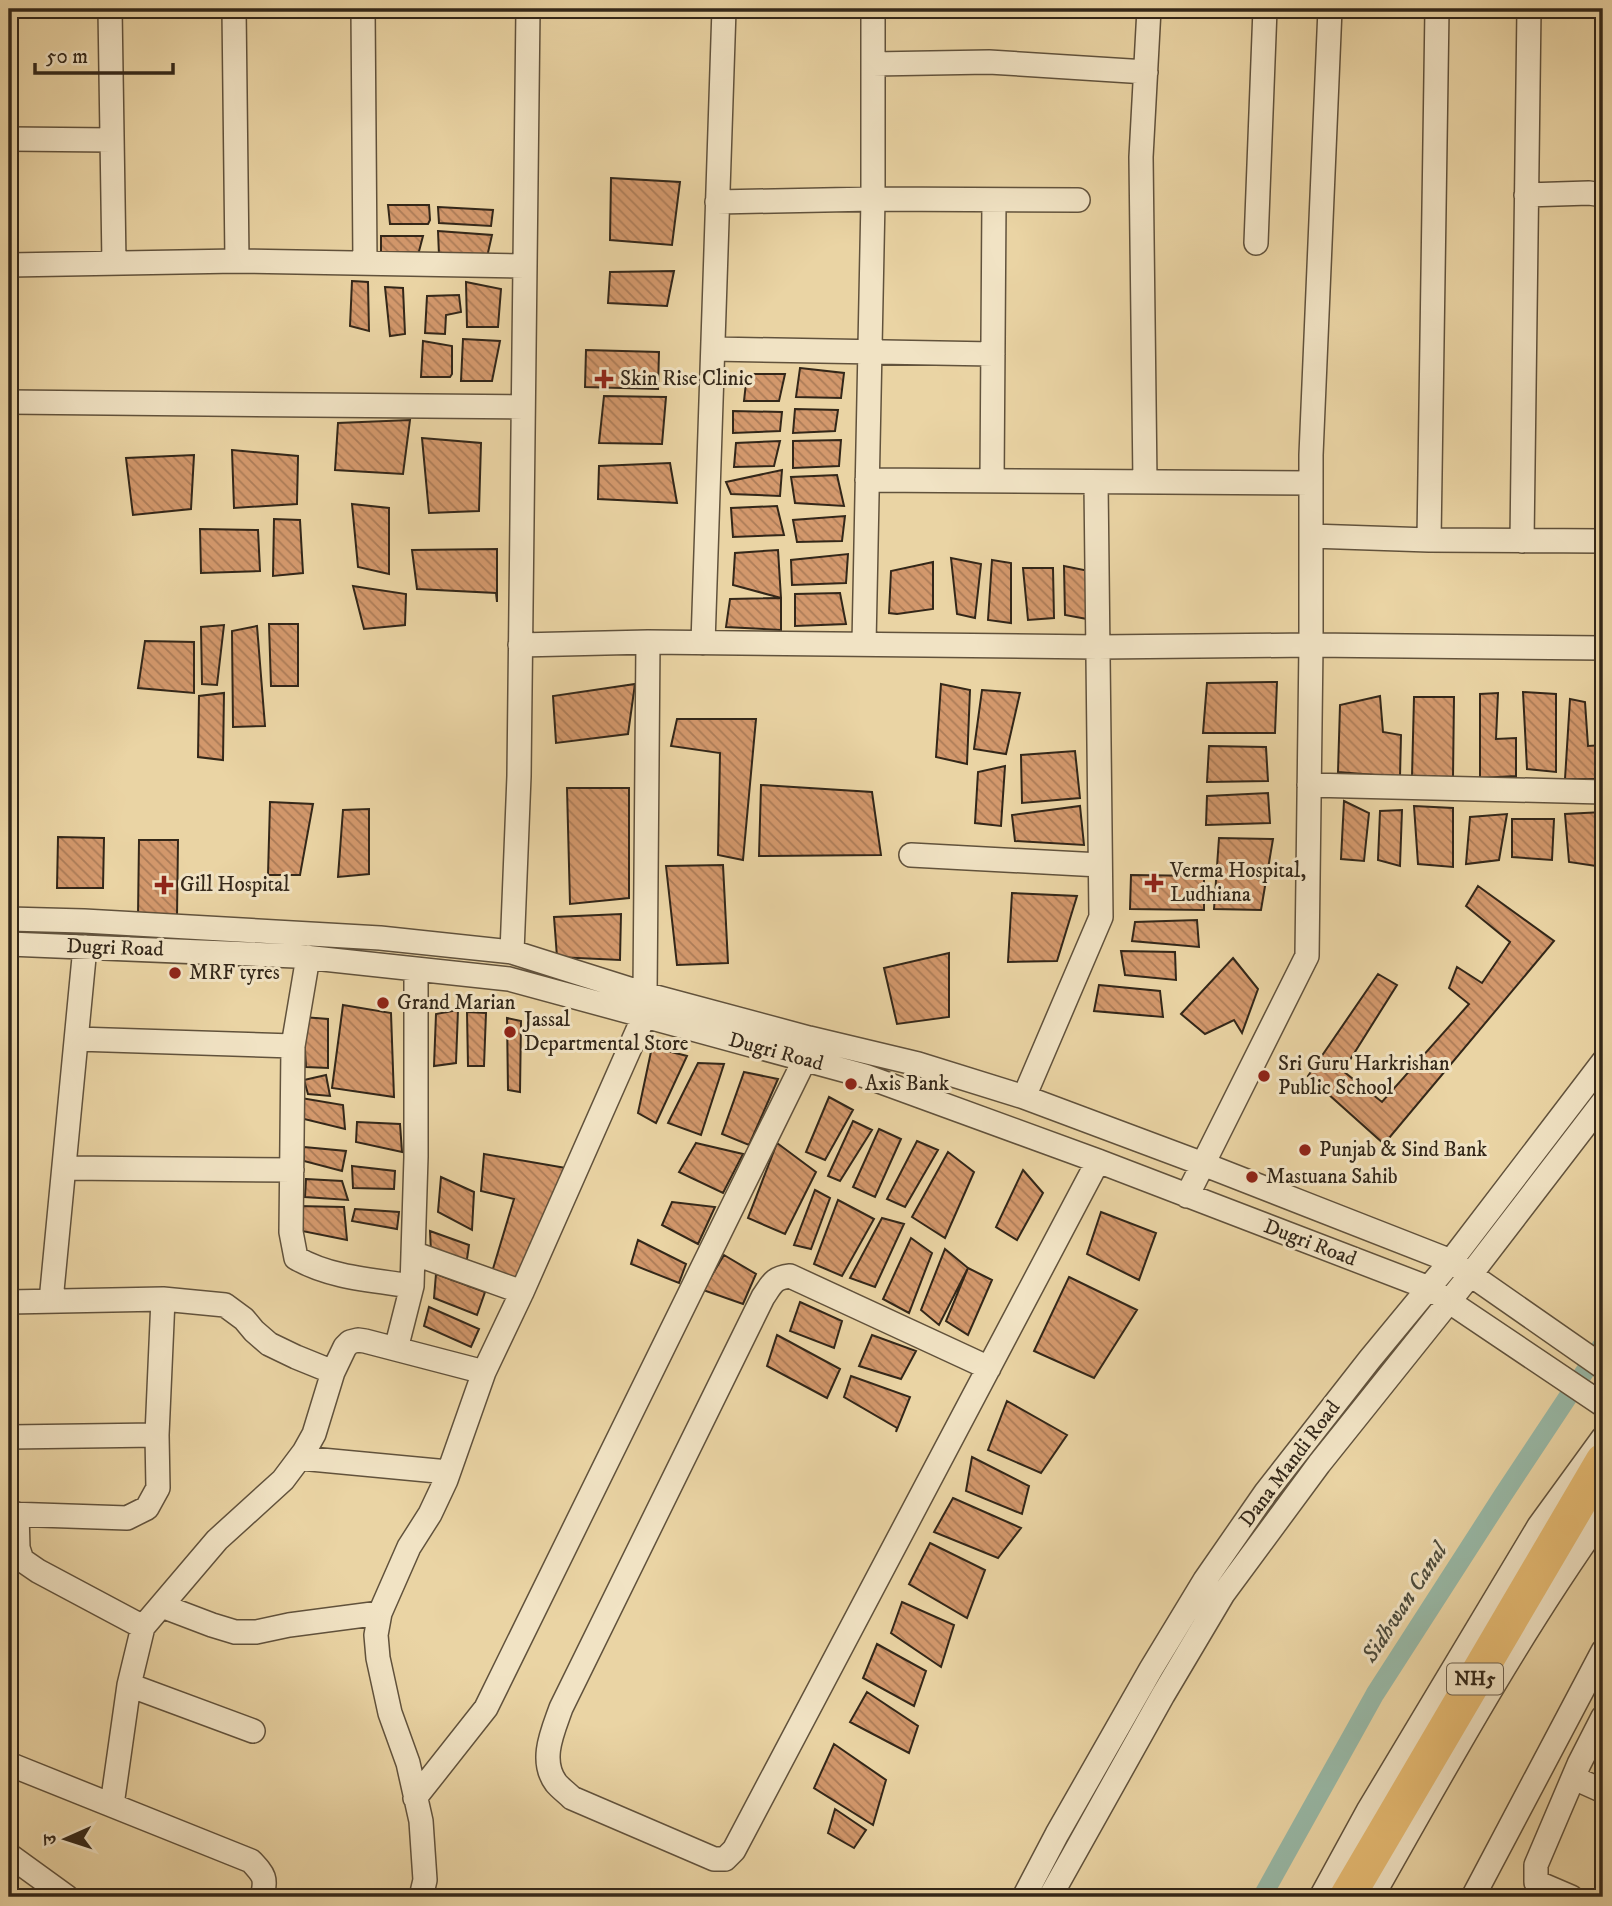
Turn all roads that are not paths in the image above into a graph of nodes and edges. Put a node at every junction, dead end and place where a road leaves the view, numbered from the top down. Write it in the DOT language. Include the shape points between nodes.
graph roads {
  1 [pos="110,9"];
  2 [pos="234,9"];
  3 [pos="363,9"];
  4 [pos="528,9"];
  5 [pos="724,9"];
  6 [pos="873,9"];
  7 [pos="1149,9"];
  8 [pos="1265,9"];
  9 [pos="1330,9"];
  10 [pos="1437,9"];
  11 [pos="1529,9"];
  12 [pos="873,64"];
  13 [pos="1146,72"];
  14 [pos="9,139"];
  15 [pos="112,140"];
  16 [pos="1526,195"];
  17 [pos="1603,195"];
  18 [pos="873,200"];
  19 [pos="1079,200"];
  20 [pos="995,201"];
  21 [pos="718,202"];
  22 [pos="1256,243"];
  23 [pos="237,261"];
  24 [pos="114,263"];
  25 [pos="365,263"];
  26 [pos="9,265"];
  27 [pos="525,266"];
  28 [pos="713,349"];
  29 [pos="870,351"];
  30 [pos="993,354"];
  31 [pos="9,402"];
  32 [pos="523,407"];
  33 [pos="867,480"];
  34 [pos="992,481"];
  35 [pos="1096,482"];
  36 [pos="1145,482"];
  37 [pos="1311,484"];
  38 [pos="1311,536"];
  39 [pos="1429,540"];
  40 [pos="1522,541"];
  41 [pos="1603,541"];
  42 [pos="648,642"];
  43 [pos="703,643"];
  44 [pos="864,644"];
  45 [pos="520,645"];
  46 [pos="1311,645"];
  47 [pos="1098,646"];
  48 [pos="1603,648"];
  49 [pos="1309,785"];
  50 [pos="1603,792"];
  51 [pos="911,855"];
  52 [pos="1100,865"];
  53 [pos="9,919"];
  54 [pos="9,944"];
  55 [pos="85,947"];
  56 [pos="512,952"];
  57 [pos="308,957"];
  58 [pos="416,969"];
  59 [pos="644,1005"];
  60 [pos="76,1039"];
  61 [pos="293,1046"];
  62 [pos="805,1059"];
  63 [pos="1603,1062"];
  64 [pos="1024,1097"];
  65 [pos="1603,1102"];
  66 [pos="1098,1161"];
  67 [pos="1202,1164"];
  68 [pos="65,1168"];
  69 [pos="292,1170"];
  70 [pos="1188,1196"];
  71 [pos="413,1253"];
  72 [pos="1451,1261"];
  73 [pos="1471,1274"];
  74 [pos="412,1286"];
  75 [pos="1429,1288"];
  76 [pos="522,1292"];
  77 [pos="163,1299"];
  78 [pos="51,1301"];
  79 [pos="1449,1301"];
  80 [pos="9,1302"];
  81 [pos="396,1349"];
  82 [pos="1603,1367"];
  83 [pos="989,1368"];
  84 [pos="333,1372"];
  85 [pos="484,1373"];
  86 [pos="1603,1405"];
  87 [pos="157,1435"];
  88 [pos="9,1437"];
  89 [pos="1603,1438"];
  90 [pos="300,1458"];
  91 [pos="1603,1461"];
  92 [pos="448,1472"];
  93 [pos="13,1514"];
  94 [pos="1603,1516"];
  95 [pos="162,1606"];
  96 [pos="380,1613"];
  97 [pos="144,1627"];
  98 [pos="1603,1651"];
  99 [pos="129,1685"];
  100 [pos="1603,1717"];
  101 [pos="253,1731"];
  102 [pos="9,1764"];
  103 [pos="1574,1778"];
  104 [pos="1603,1791"];
  105 [pos="415,1798"];
  106 [pos="112,1805"];
  107 [pos="9,1855"];
  108 [pos="68,1897"];
  109 [pos="262,1897"];
  110 [pos="421,1897"];
  111 [pos="1024,1897"];
  112 [pos="1051,1897"];
  113 [pos="1321,1897"];
  114 [pos="1347,1897"];
  115 [pos="1372,1897"];
  116 [pos="1473,1897"];
  117 [pos="1571,1897"];
  1 -- 15 [label="street"];
  2 -- 23 [label="street"];
  3 -- 25 [label="street"];
  4 -- 27 [label="street"];
  5 -- 21 [label="street"];
  6 -- 12 [label="street"];
  7 -- 13 [label="street"];
  8 -- 22 [label="street"];
  9 -- 37 [label="street"];
  10 -- 39 [label="street"];
  11 -- 16 [label="street"];
  12 -- 13 [label="street" via="989,62"];
  12 -- 18 [label="street"];
  13 -- 36 [label="street" via="1141,157"];
  14 -- 15 [label="street"];
  15 -- 24 [label="street"];
  16 -- 17 [label="street"];
  16 -- 40 [label="street"];
  18 -- 20 [label="street"];
  18 -- 21 [label="street"];
  18 -- 29 [label="street"];
  19 -- 20 [label="street"];
  20 -- 30 [label="street"];
  21 -- 28 [label="street"];
  23 -- 24 [label="street"];
  23 -- 25 [label="street"];
  24 -- 26 [label="street"];
  25 -- 27 [label="street"];
  27 -- 32 [label="street"];
  28 -- 29 [label="street"];
  28 -- 43 [label="street"];
  29 -- 30 [label="street"];
  29 -- 33 [label="street"];
  30 -- 34 [label="street"];
  31 -- 32 [label="street"];
  32 -- 45 [label="street"];
  33 -- 34 [label="street"];
  33 -- 44 [label="street"];
  34 -- 35 [label="street"];
  35 -- 36 [label="street"];
  35 -- 47 [label="street"];
  36 -- 37 [label="street"];
  37 -- 38 [label="street"];
  38 -- 39 [label="street"];
  38 -- 46 [label="street"];
  39 -- 40 [label="street"];
  40 -- 41 [label="street"];
  42 -- 43 [label="street"];
  42 -- 45 [label="street"];
  42 -- 59 [label="street"];
  43 -- 44 [label="street"];
  44 -- 47 [label="street"];
  45 -- 56 [label="street"];
  46 -- 47 [label="street"];
  46 -- 48 [label="street"];
  46 -- 49 [label="street"];
  47 -- 52 [label="street"];
  49 -- 50 [label="street"];
  49 -- 67 [label="street" via="1307,956"];
  51 -- 52 [label="street"];
  52 -- 64 [label="street" via="1101,916"];
  53 -- 56 [label="street, Dugri Road" via="368,937"];
  54 -- 55 [label="street, Dugri Road"];
  55 -- 57 [label="street, Dugri Road"];
  55 -- 60 [label="street"];
  56 -- 59 [label="street, Dugri Road"];
  57 -- 58 [label="street, Dugri Road"];
  57 -- 61 [label="street"];
  58 -- 59 [label="street, Dugri Road" via="509,979"];
  58 -- 71 [label="street"];
  59 -- 62 [label="street, Dugri Road"];
  59 -- 64 [label="street, Dugri Road" via="918,1064"];
  59 -- 76 [label="street"];
  60 -- 61 [label="street"];
  60 -- 68 [label="street"];
  61 -- 69 [label="street"];
  62 -- 66 [label="street, Dugri Road" via="865,1076"];
  62 -- 105 [label="street" via="486,1708"];
  63 -- 72 [label="street, Dana Mandi Road"];
  64 -- 67 [label="street, Dugri Road"];
  65 -- 73 [label="street"];
  66 -- 70 [label="street, Dugri Road"];
  66 -- 83 [label="street"];
  67 -- 70 [label="street"];
  67 -- 72 [label="street, Dugri Road"];
  68 -- 69 [label="street"];
  68 -- 78 [label="street"];
  69 -- 74 [label="street" via="291,1231 296,1258 332,1274"];
  70 -- 75 [label="street, Dugri Road"];
  71 -- 74 [label="street"];
  71 -- 76 [label="street"];
  72 -- 73 [label="street, Dugri Road"];
  72 -- 75 [label="street, Dana Mandi Road"];
  73 -- 79 [label="street"];
  73 -- 82 [label="street, Dugri Road"];
  74 -- 81 [label="street"];
  75 -- 79 [label="street, Dugri Road"];
  75 -- 111 [label="street, Dana Mandi Road" via="1266,1492 1205,1580 1150,1669"];
  76 -- 85 [label="street"];
  77 -- 78 [label="street"];
  77 -- 84 [label="street" via="225,1305 270,1344"];
  77 -- 87 [label="street"];
  78 -- 80 [label="street"];
  79 -- 86 [label="street, Dugri Road"];
  79 -- 112 [label="street" via="1223,1594"];
  81 -- 84 [label="street" via="350,1342"];
  81 -- 85 [label="street"];
  83 -- 83 [label="street" via="734,1850 725,1859 713,1859 572,1798 555,1783 548,1744 561,1708 775,1280 790,1276"];
  84 -- 90 [label="street" via="314,1434"];
  85 -- 92 [label="street"];
  87 -- 88 [label="street"];
  87 -- 93 [label="street" via="158,1488 147,1508 127,1518"];
  89 -- 113 [label="street" via="1539,1526"];
  90 -- 92 [label="street"];
  90 -- 95 [label="street" via="284,1480 217,1541"];
  91 -- 114 [label="highway, NH5"];
  92 -- 96 [label="street"];
  93 -- 97 [label="street" via="22,1560"];
  94 -- 115 [label="street" via="1453,1752"];
  95 -- 96 [label="street" via="235,1632"];
  95 -- 97 [label="street"];
  96 -- 105 [label="street" via="378,1658"];
  97 -- 99 [label="street"];
  98 -- 116 [label="street"];
  99 -- 101 [label="street"];
  99 -- 106 [label="street"];
  100 -- 103 [label="street"];
  102 -- 106 [label="street"];
  103 -- 104 [label="street"];
  103 -- 117 [label="street" via="1535,1873 1540,1885"];
  105 -- 110 [label="street" via="424,1852"];
  106 -- 109 [label="street" via="251,1861 263,1874"];
  107 -- 108 [label="street"];
}
